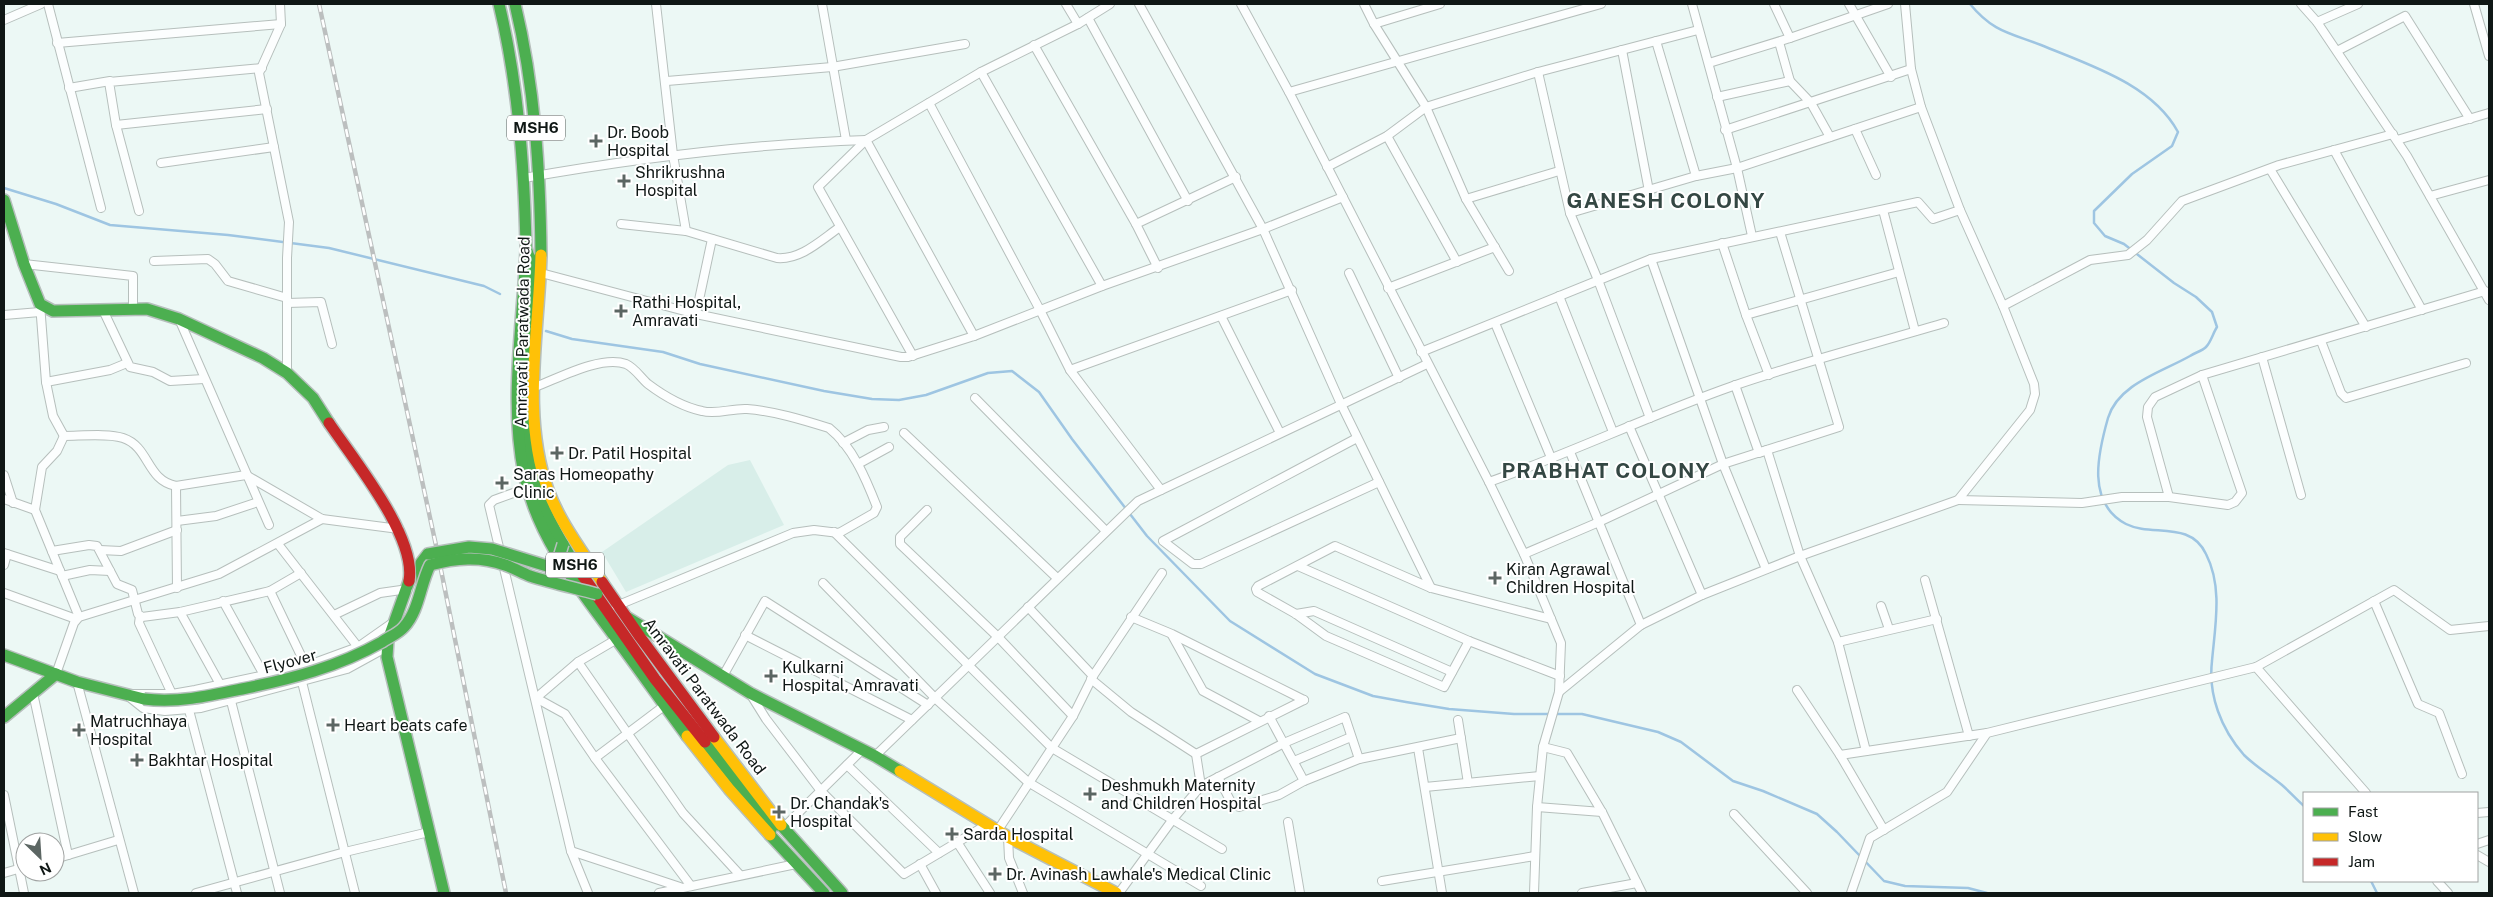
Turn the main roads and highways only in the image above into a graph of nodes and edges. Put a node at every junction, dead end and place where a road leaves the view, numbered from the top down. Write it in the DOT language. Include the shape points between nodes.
graph roads {
  1 [pos="499,4"];
  2 [pos="515,4"];
  3 [pos="4,200"];
  4 [pos="526,250"];
  5 [pos="535,271"];
  6 [pos="563,544"];
  7 [pos="422,581"];
  8 [pos="597,594"];
  9 [pos="619,610"];
  10 [pos="4,655"];
  11 [pos="56,674"];
  12 [pos="4,717"];
  13 [pos="777,828"];
  14 [pos="444,893"];
  15 [pos="824,893"];
  16 [pos="842,893"];
  17 [pos="1115,893"];
  1 -- 4 [label="main road, MSH6" via="522,140"];
  2 -- 5 [label="main road, Amravati Paratwada Road / MSH6" via="537,136 541,255"];
  3 -- 14 [label="main road" via="40,308 52,311 147,310 179,319 263,358 287,373 320,407 399,529 410,577 387,647 387,657"];
  4 -- 5 [label="main road, MSH6"];
  4 -- 13 [label="main road, MSH6" via="519,420 523,471 551,550 664,706 744,808"];
  5 -- 6 [label="main road, Amravati Paratwada Road / MSH6" via="526,364 527,443 534,481 545,511"];
  5 -- 9 [label="main road, Amravati Paratwada Road / MSH6" via="535,420 544,484 566,528"];
  6 -- 7 [label="main road, Flyover, bridge" via="559,557 547,566 492,548 469,547 428,554 421,563"];
  6 -- 8 [label="main road, Amravati Paratwada Road / MSH6"];
  7 -- 8 [label="main road, Flyover, bridge" via="430,565 462,558 484,559 529,576"];
  7 -- 11 [label="main road, Flyover, bridge" via="414,611 404,628 343,662 300,677 172,702 126,695"];
  8 -- 13 [label="main road, Amravati Paratwada Road / MSH6" via="655,679"];
  9 -- 13 [label="main road, Amravati Paratwada Road / MSH6"];
  9 -- 17 [label="main road" via="750,693 874,756 1008,837"];
  10 -- 11 [label="main road, Flyover"];
  11 -- 12 [label="main road"];
  13 -- 15 [label="main road, Amravati Paratwada Road / MSH6" via="796,864"];
  13 -- 16 [label="main road, Amravati Paratwada Road / MSH6"];
}
